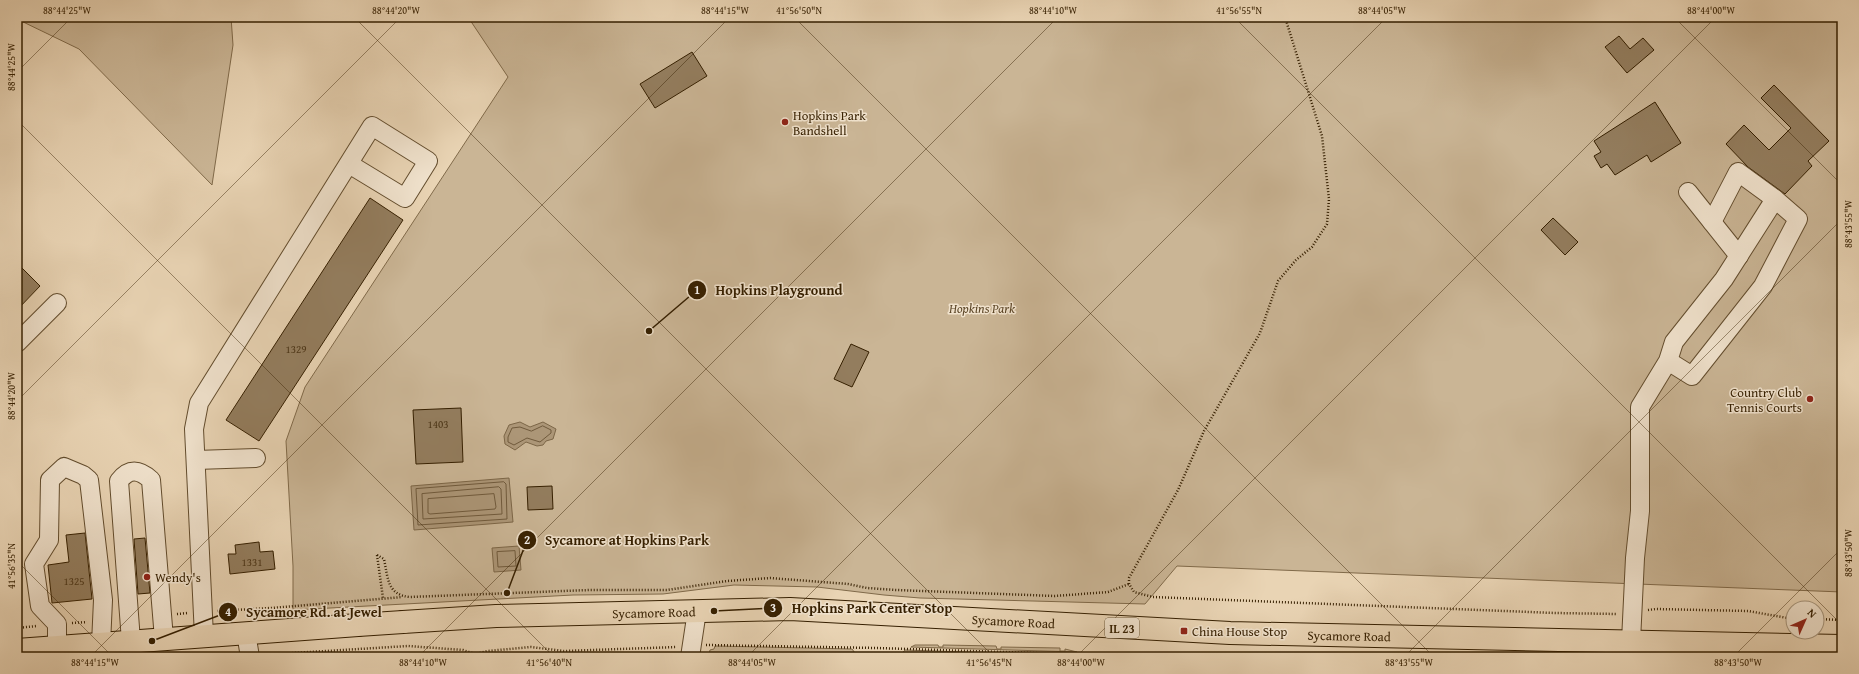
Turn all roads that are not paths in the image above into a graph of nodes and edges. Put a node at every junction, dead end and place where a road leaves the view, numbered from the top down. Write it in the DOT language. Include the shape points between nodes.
graph roads {
  1 [pos="349,164"];
  2 [pos="1688,192"];
  3 [pos="1775,199"];
  4 [pos="1712,222"];
  5 [pos="1739,256"];
  6 [pos="57,303"];
  7 [pos="17,343"];
  8 [pos="1668,361"];
  9 [pos="256,458"];
  10 [pos="196,460"];
  11 [pos="697,611"];
  12 [pos="246,633"];
  13 [pos="204,636"];
  14 [pos="164,639"];
  15 [pos="131,641"];
  16 [pos="1631,641"];
  17 [pos="101,644"];
  18 [pos="1842,646"];
  19 [pos="57,647"];
  20 [pos="17,650"];
  21 [pos="690,652"];
  22 [pos="250,657"];
  1 -- 10 [label="street" via="199,403 194,429"];
  2 -- 4 [label="street"];
  3 -- 4 [label="street" via="1738,172"];
  3 -- 5 [label="street"];
  3 -- 8 [label="street" via="1798,219 1763,286 1692,376"];
  4 -- 5 [label="street"];
  5 -- 8 [label="street" via="1674,342"];
  6 -- 7 [label="street"];
  8 -- 16 [label="street" via="1640,407 1640,512"];
  9 -- 10 [label="street"];
  10 -- 13 [label="street"];
  11 -- 12 [label="main road, Sycamore Road / IL 23, bridge" via="496,616"];
  11 -- 16 [label="main road, Sycamore Road / IL 23" via="790,609 1230,633"];
  11 -- 21 [label="street"];
  12 -- 13 [label="main road, Sycamore Road / IL 23"];
  12 -- 22 [label="street"];
  13 -- 14 [label="main road, Sycamore Road / IL 23"];
  14 -- 15 [label="main road, Sycamore Road / IL 23"];
  14 -- 15 [label="street" via="151,480 134,470 124,475 119,482"];
  15 -- 17 [label="main road, Sycamore Road / IL 23"];
  16 -- 18 [label="main road, Sycamore Road / IL 23"];
  17 -- 19 [label="main road, Sycamore Road / IL 23"];
  17 -- 19 [label="street" via="103,600 90,480 64,467 50,480 49,540 34,564 40,606 57,624"];
  19 -- 20 [label="main road, Sycamore Road / IL 23"];
}
